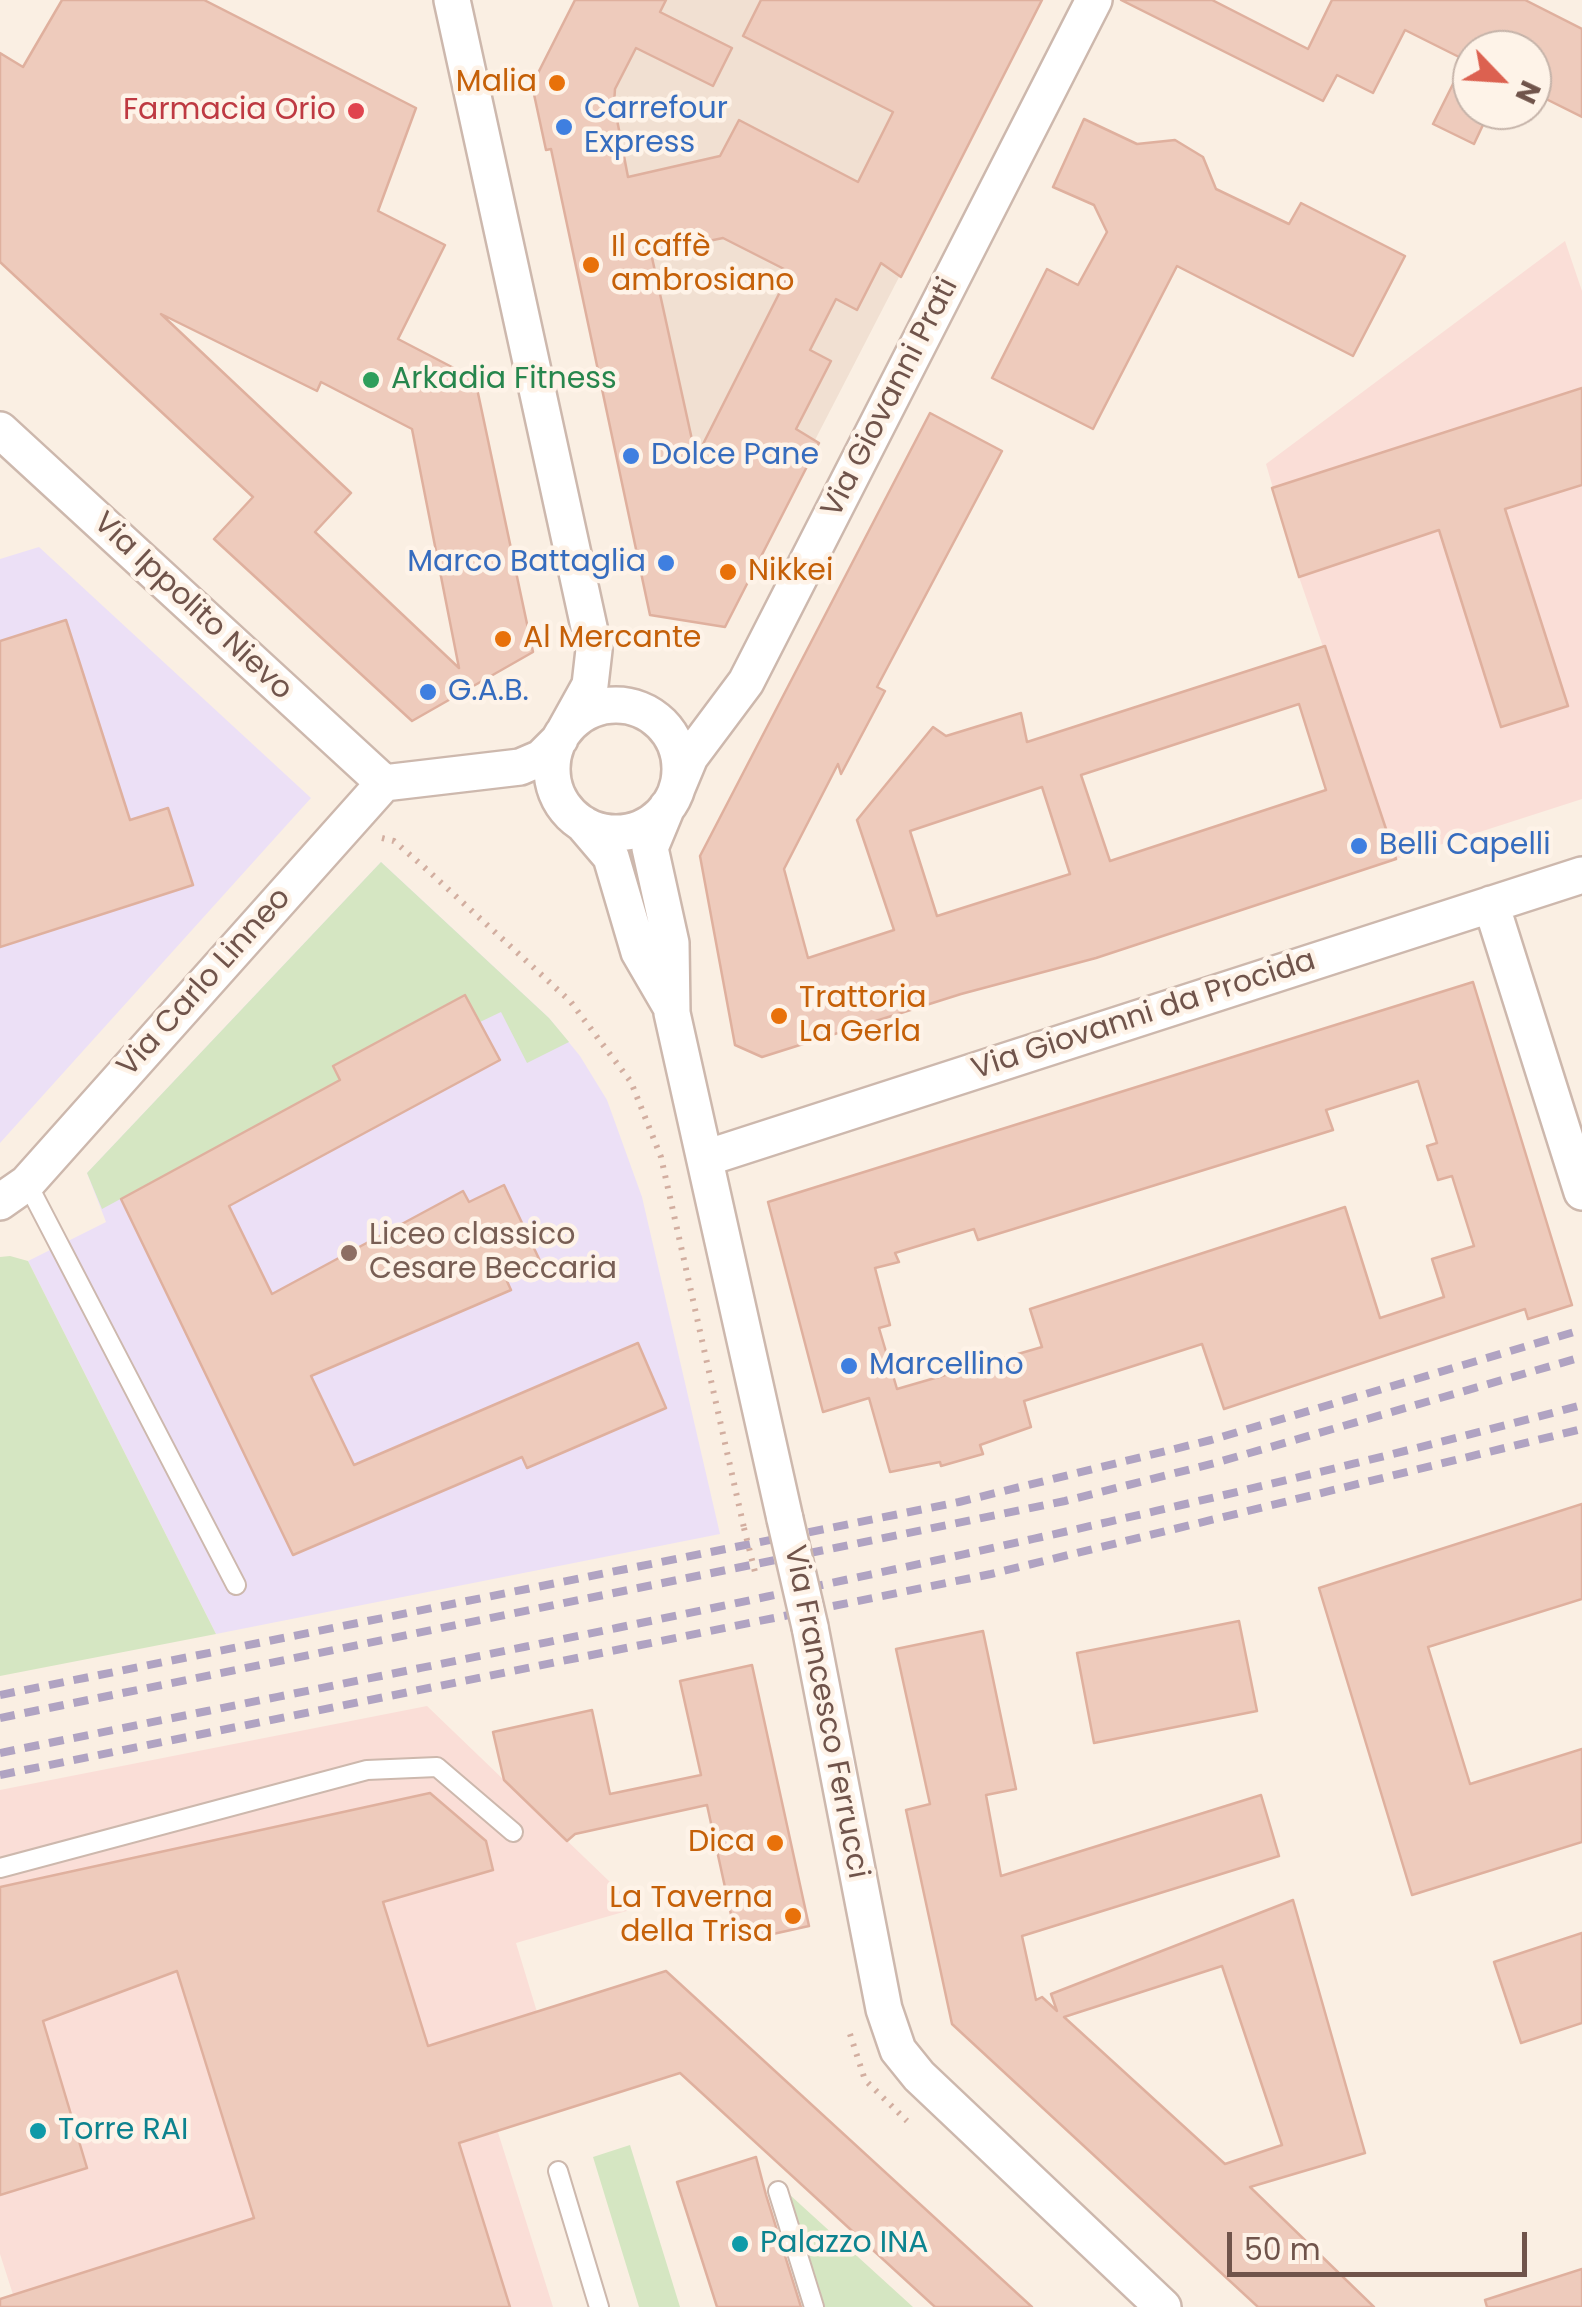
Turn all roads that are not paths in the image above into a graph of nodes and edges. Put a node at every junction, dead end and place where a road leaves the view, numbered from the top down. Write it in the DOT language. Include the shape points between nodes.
graph roads {
  1 [pos="452,0"];
  2 [pos="1094,0"];
  3 [pos="0,430"];
  4 [pos="563,734"];
  5 [pos="384,783"];
  6 [pos="672,797"];
  7 [pos="580,822"];
  8 [pos="1582,875"];
  9 [pos="1491,904"];
  10 [pos="672,1013"];
  11 [pos="706,1158"];
  12 [pos="13,1192"];
  13 [pos="1582,1192"];
  14 [pos="236,1585"];
  15 [pos="513,1832"];
  16 [pos="0,1868"];
  17 [pos="558,2172"];
  18 [pos="778,2191"];
  19 [pos="599,2307"];
  20 [pos="814,2307"];
  21 [pos="1163,2307"];
  1 -- 4 [label="street, Via Francesco Ferrucci" via="594,650 590,685"];
  2 -- 6 [label="street, Via Giovanni Prati" via="746,682 690,757"];
  3 -- 5 [label="street, Via Ippolito Nievo"];
  4 -- 5 [label="street, Via Francesco Ferrucci" via="541,758 520,767"];
  4 -- 6 [label="street, Via Francesco Ferrucci" via="599,707 630,706 649,714 675,745 680,766"];
  4 -- 7 [label="street, Via Francesco Ferrucci" via="552,768 555,789"];
  5 -- 12 [label="street, Via Carlo Linneo"];
  6 -- 7 [label="street" via="632,830 611,832"];
  6 -- 10 [label="street, Via Francesco Ferrucci" via="650,848 671,942"];
  7 -- 10 [label="street, Via Francesco Ferrucci" via="611,857 639,952"];
  8 -- 9 [label="street, Via Giovanni da Procida"];
  9 -- 11 [label="street, Via Giovanni da Procida"];
  9 -- 13 [label="street"];
  10 -- 11 [label="street, Via Francesco Ferrucci"];
  11 -- 21 [label="street, Via Francesco Ferrucci, bridge" via="810,1627 884,2009 898,2050"];
  12 -- 14 [label="lane, Via Carlo Linneo"];
  15 -- 16 [label="lane" via="437,1767 367,1770"];
  17 -- 19 [label="lane"];
  18 -- 20 [label="lane"];
}
